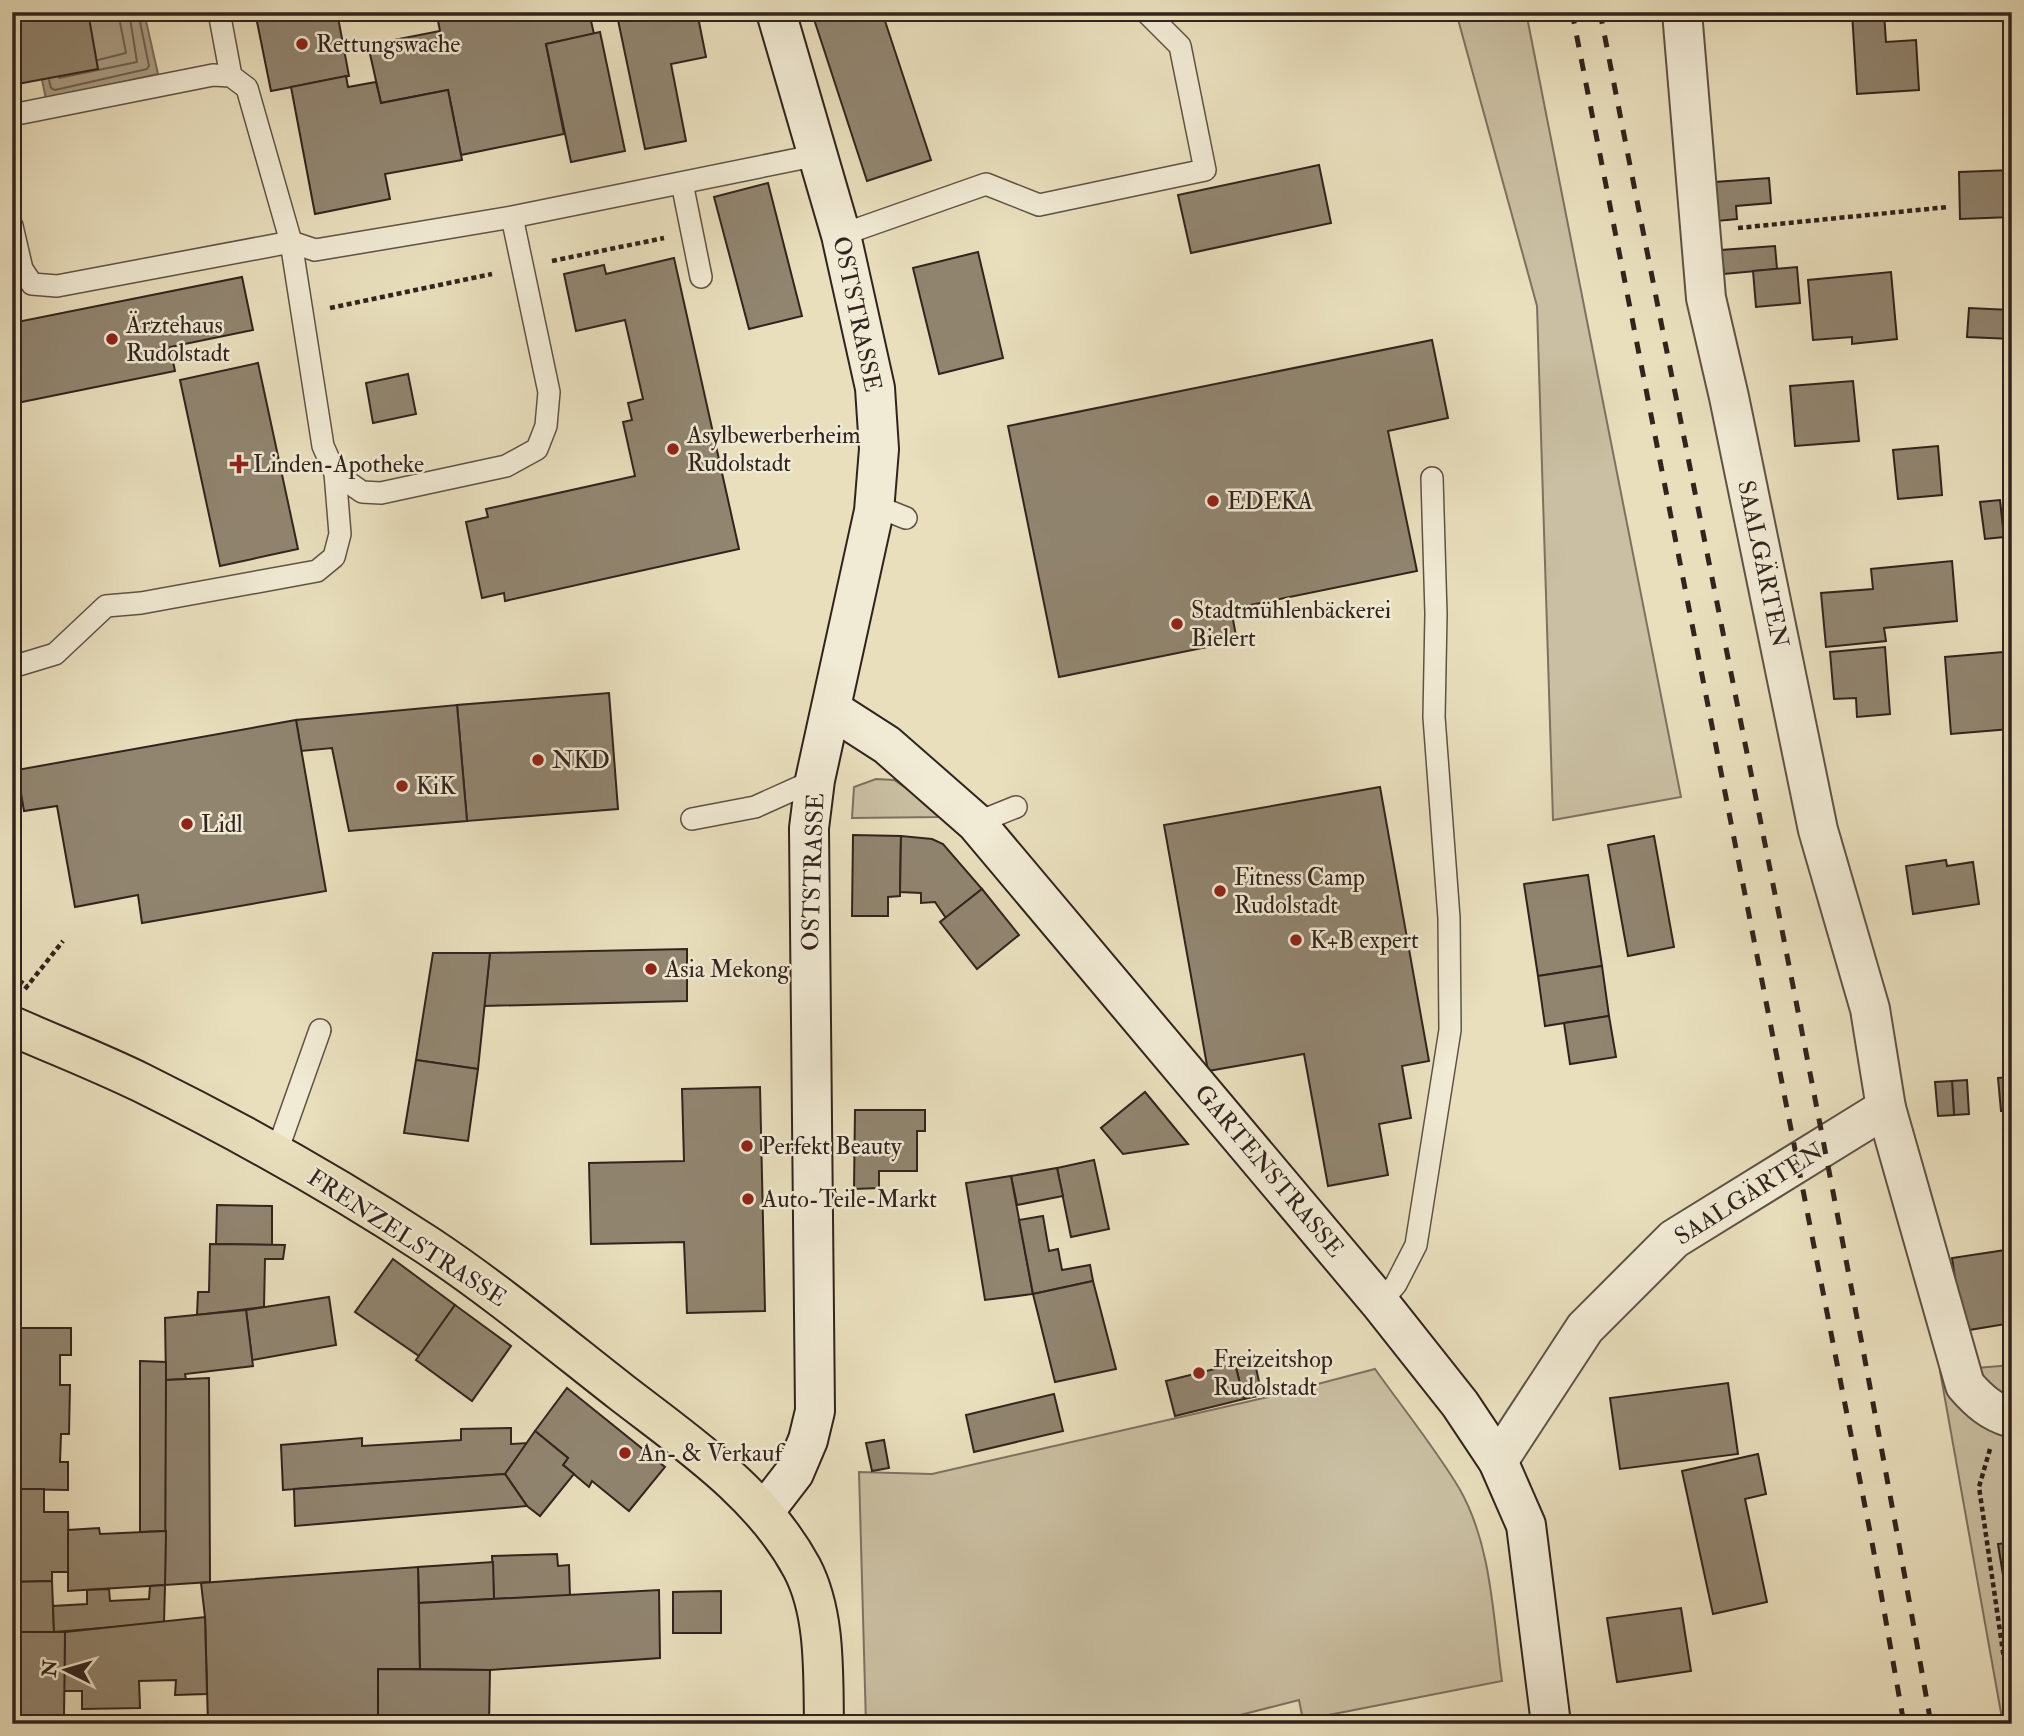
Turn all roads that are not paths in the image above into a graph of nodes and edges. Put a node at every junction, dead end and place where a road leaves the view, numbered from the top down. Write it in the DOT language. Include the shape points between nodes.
graph roads {
  1 [pos="219,12"];
  2 [pos="776,12"];
  3 [pos="1146,12"];
  4 [pos="1682,12"];
  5 [pos="232,76"];
  6 [pos="12,116"];
  7 [pos="818,155"];
  8 [pos="682,183"];
  9 [pos="512,217"];
  10 [pos="12,226"];
  11 [pos="841,235"];
  12 [pos="291,242"];
  13 [pos="701,277"];
  14 [pos="335,473"];
  15 [pos="1432,478"];
  16 [pos="12,667"];
  17 [pos="831,709"];
  18 [pos="816,780"];
  19 [pos="1016,807"];
  20 [pos="692,819"];
  21 [pos="976,823"];
  22 [pos="12,1026"];
  23 [pos="320,1030"];
  24 [pos="1886,1108"];
  25 [pos="276,1154"];
  26 [pos="1380,1303"];
  27 [pos="2006,1416"];
  28 [pos="1498,1461"];
  29 [pos="764,1512"];
  30 [pos="824,1724"];
  31 [pos="1551,1724"];
  1 -- 5 [label="lane"];
  2 -- 7 [label="main road, OSTSTRASSE"];
  3 -- 11 [label="lane" via="1180,46 1205,170 1039,205 986,184"];
  4 -- 24 [label="main road, SAALGÄRTEN" via="1706,298 1818,830 1870,1009"];
  5 -- 6 [label="lane" via="213,75"];
  5 -- 12 [label="lane" via="247,88"];
  7 -- 8 [label="lane"];
  7 -- 11 [label="main road, OSTSTRASSE"];
  8 -- 9 [label="lane"];
  8 -- 13 [label="lane"];
  9 -- 12 [label="lane" via="315,250"];
  9 -- 14 [label="lane" via="549,392 546,426 537,449 506,466 382,493 362,492"];
  10 -- 12 [label="lane" via="22,270 32,284 57,286"];
  11 -- 17 [label="main road, OSTSTRASSE" via="875,388 890,514"];
  12 -- 14 [label="lane" via="323,446"];
  14 -- 16 [label="lane" via="340,534 334,557 317,571 106,606 55,654"];
  15 -- 26 [label="lane" via="1434,718 1449,918 1450,1030 1416,1245 1396,1284"];
  17 -- 18 [label="main road, OSTSTRASSE"];
  17 -- 21 [label="main road, GARTENSTRASSE" via="887,745"];
  18 -- 20 [label="lane" via="755,807"];
  18 -- 29 [label="main road, OSTSTRASSE" via="809,828 815,1411 794,1473"];
  19 -- 21 [label="lane"];
  21 -- 26 [label="main road, GARTENSTRASSE"];
  22 -- 25 [label="main road, FRENZELSTRASSE" via="141,1083"];
  23 -- 25 [label="lane"];
  24 -- 27 [label="main road, SAALGÄRTEN" via="1965,1385 1981,1403"];
  24 -- 28 [label="main road, SAALGÄRTEN" via="1674,1239 1585,1328"];
  25 -- 29 [label="main road, FRENZELSTRASSE" via="492,1291 696,1451"];
  26 -- 28 [label="main road, GARTENSTRASSE" via="1460,1404"];
  28 -- 31 [label="main road, GARTENSTRASSE" via="1526,1525"];
  29 -- 30 [label="main road" via="804,1571 817,1611"];
}
